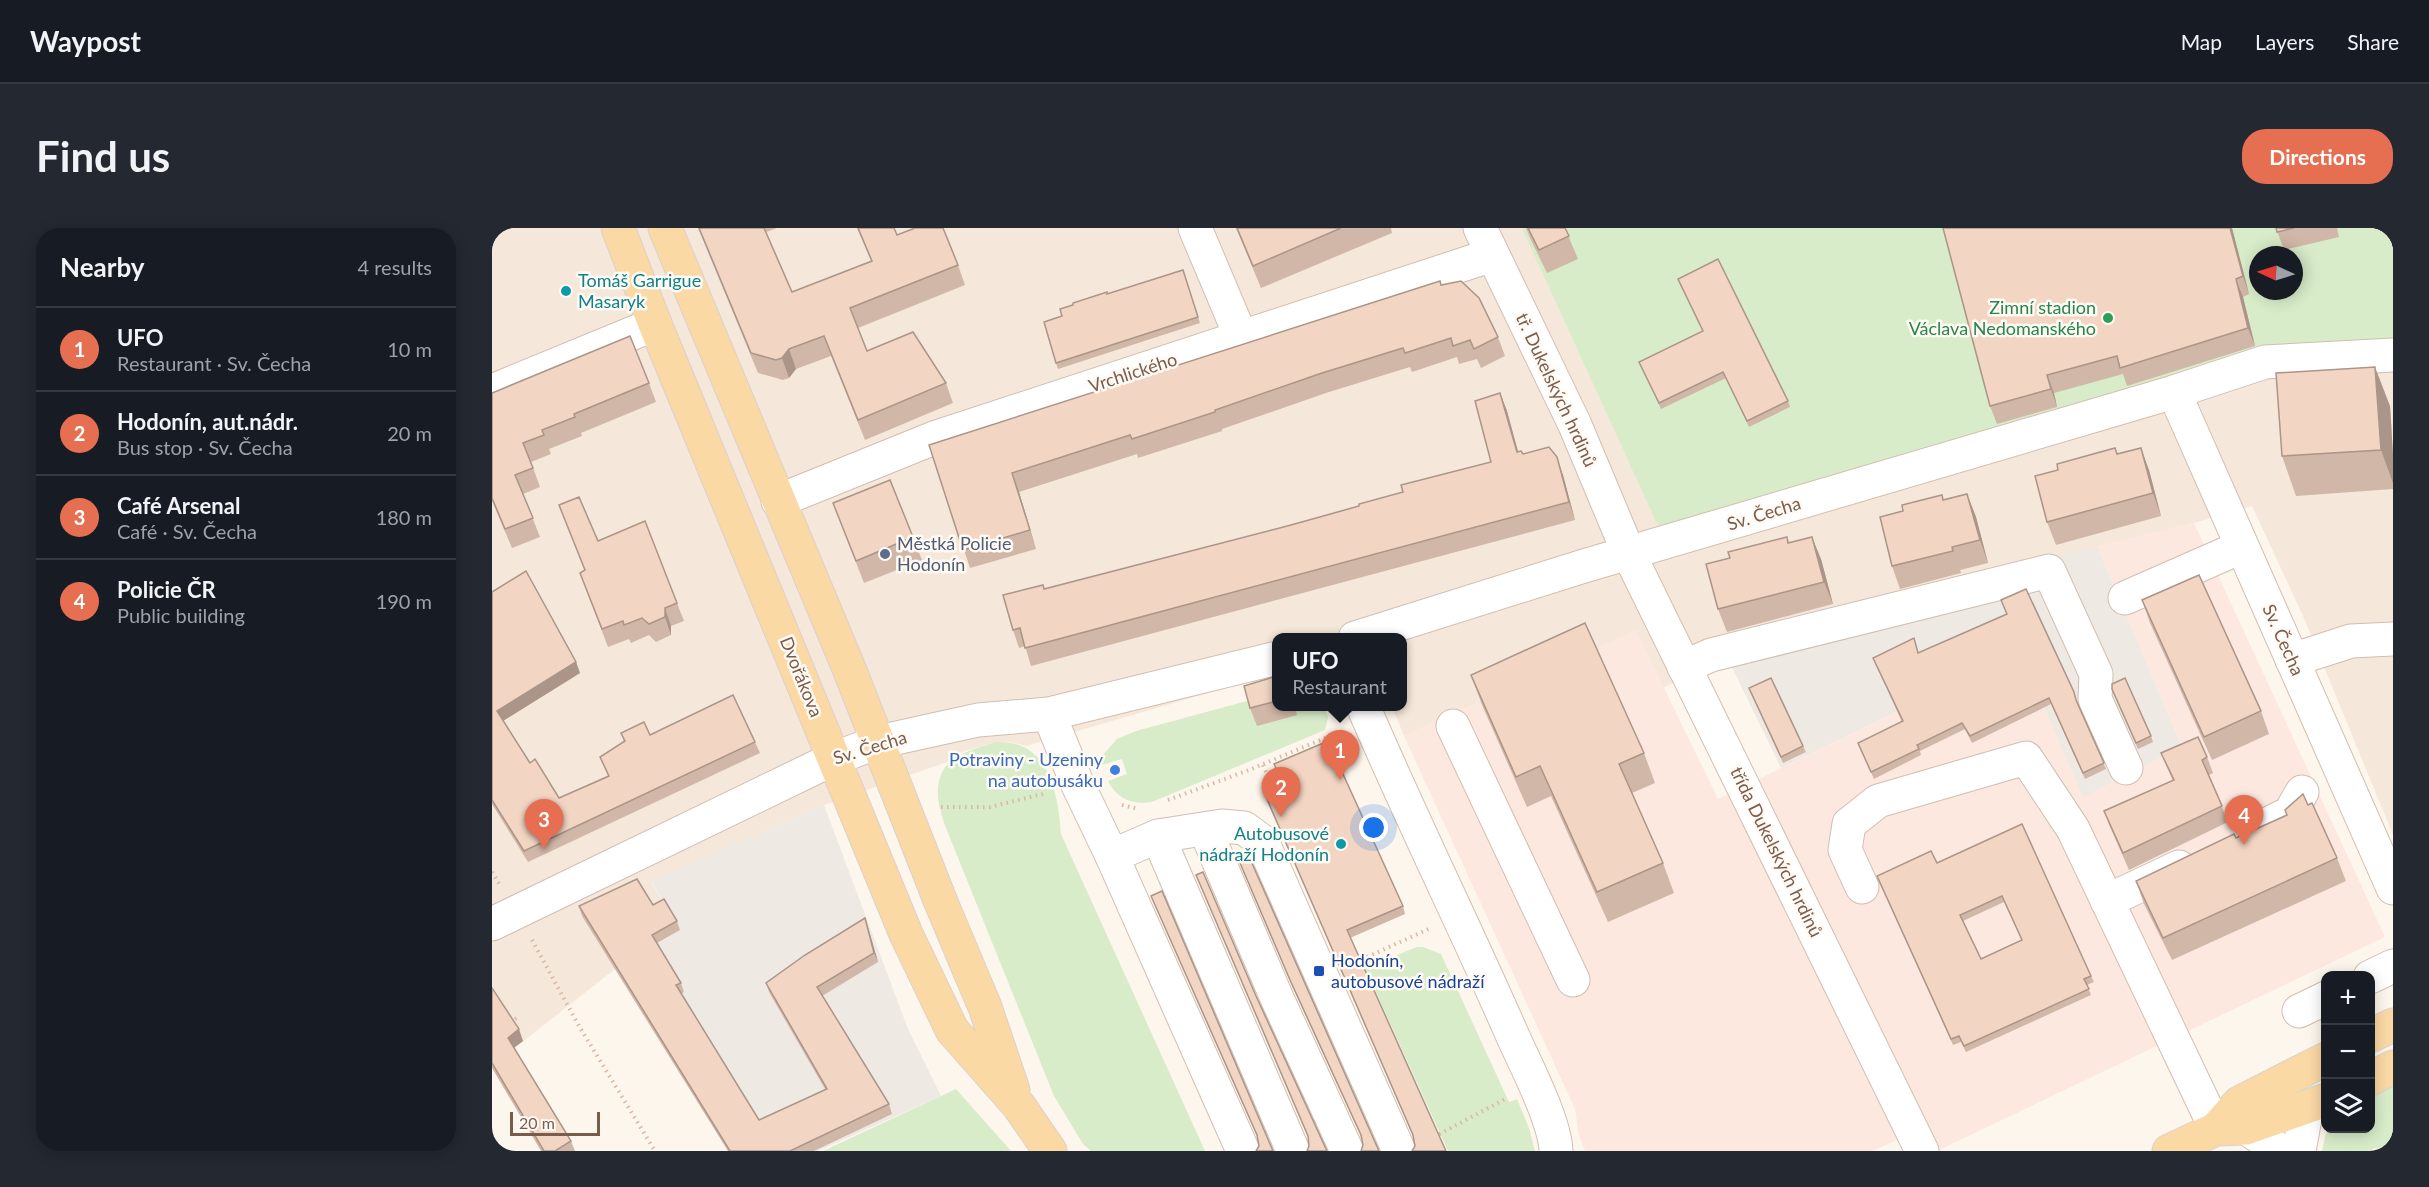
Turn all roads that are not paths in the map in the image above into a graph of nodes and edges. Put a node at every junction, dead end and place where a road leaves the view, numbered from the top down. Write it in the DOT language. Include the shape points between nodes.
graph roads {
  1 [pos="618,228"];
  2 [pos="665,228"];
  3 [pos="1195,228"];
  4 [pos="1486,242"];
  5 [pos="655,324"];
  6 [pos="1241,337"];
  7 [pos="2393,355"];
  8 [pos="492,391"];
  9 [pos="2174,392"];
  10 [pos="778,501"];
  11 [pos="2241,547"];
  12 [pos="1629,554"];
  13 [pos="2125,598"];
  14 [pos="1371,633"];
  15 [pos="2393,639"];
  16 [pos="1272,659"];
  17 [pos="2292,660"];
  18 [pos="1684,667"];
  19 [pos="1365,711"];
  20 [pos="1049,714"];
  21 [pos="1453,726"];
  22 [pos="878,742"];
  23 [pos="833,759"];
  24 [pos="2126,768"];
  25 [pos="2301,792"];
  26 [pos="1152,822"];
  27 [pos="1204,829"];
  28 [pos="2236,839"];
  29 [pos="2204,855"];
  30 [pos="1112,856"];
  31 [pos="1862,887"];
  32 [pos="2393,888"];
  33 [pos="2107,901"];
  34 [pos="504,918"];
  35 [pos="2393,966"];
  36 [pos="2375,975"];
  37 [pos="1573,980"];
  38 [pos="2393,1025"];
  39 [pos="2375,1034"];
  40 [pos="2321,1061"];
  41 [pos="2393,1067"];
  42 [pos="2375,1076"];
  43 [pos="2316,1103"];
  44 [pos="1019,1106"];
  45 [pos="2231,1129"];
  46 [pos="1414,1145"];
  47 [pos="1050,1151"];
  48 [pos="1243,1151"];
  49 [pos="1293,1151"];
  50 [pos="1347,1151"];
  51 [pos="1556,1151"];
  52 [pos="1922,1151"];
  53 [pos="2169,1151"];
  54 [pos="2281,1151"];
  55 [pos="2299,1151"];
  1 -- 5 [label="main road, Dvořákova"];
  2 -- 10 [label="main road, Dvořákova"];
  3 -- 6 [label="street"];
  4 -- 6 [label="street, Vrchlického"];
  4 -- 12 [label="street, tř. Dukelských hrdinů" via="1575,425"];
  5 -- 8 [label="street"];
  5 -- 23 [label="main road, Dvořákova"];
  6 -- 10 [label="street, Vrchlického" via="934,438"];
  7 -- 9 [label="street, Sv. Čecha" via="2265,362"];
  9 -- 11 [label="street, Sv. Čecha"];
  9 -- 12 [label="street, Sv. Čecha"];
  10 -- 22 [label="main road, Dvořákova"];
  11 -- 13 [label="street"];
  11 -- 17 [label="street, Sv. Čecha"];
  12 -- 14 [label="street, Sv. Čecha"];
  12 -- 18 [label="street, třída Dukelských hrdinů"];
  15 -- 17 [label="street" via="2351,641"];
  16 -- 20 [label="street, Sv. Čecha"];
  17 -- 32 [label="street, Sv. Čecha"];
  18 -- 24 [label="street" via="1711,655 2049,571 2096,674 2095,699"];
  18 -- 52 [label="street, třída Dukelských hrdinů"];
  19 -- 51 [label="street" via="1530,1077 1555,1138"];
  20 -- 22 [label="street, Sv. Čecha" via="978,720"];
  20 -- 30 [label="street"];
  21 -- 37 [label="street"];
  22 -- 23 [label="street, Sv. Čecha"];
  22 -- 44 [label="main road, Dvořákova" via="985,1007"];
  23 -- 34 [label="street, Sv. Čecha"];
  23 -- 44 [label="main road, Dvořákova" via="951,1030"];
  25 -- 28 [label="street" via="2290,813"];
  26 -- 27 [label="street"];
  26 -- 30 [label="street"];
  26 -- 49 [label="street"];
  27 -- 46 [label="street" via="1244,828 1262,841"];
  27 -- 50 [label="street"];
  29 -- 33 [label="street"];
  30 -- 48 [label="street"];
  31 -- 33 [label="street" via="1845,850 1849,824 1878,801 2026,758 2073,829"];
  33 -- 45 [label="street"];
  35 -- 36 [label="street"];
  38 -- 39 [label="main road"];
  40 -- 45 [label="main road" via="2238,1103"];
  41 -- 42 [label="main road"];
  43 -- 45 [label="main road"];
  43 -- 55 [label="street"];
  44 -- 47 [label="main road, Dvořákova"];
  45 -- 53 [label="main road"];
  45 -- 54 [label="street"];
}
